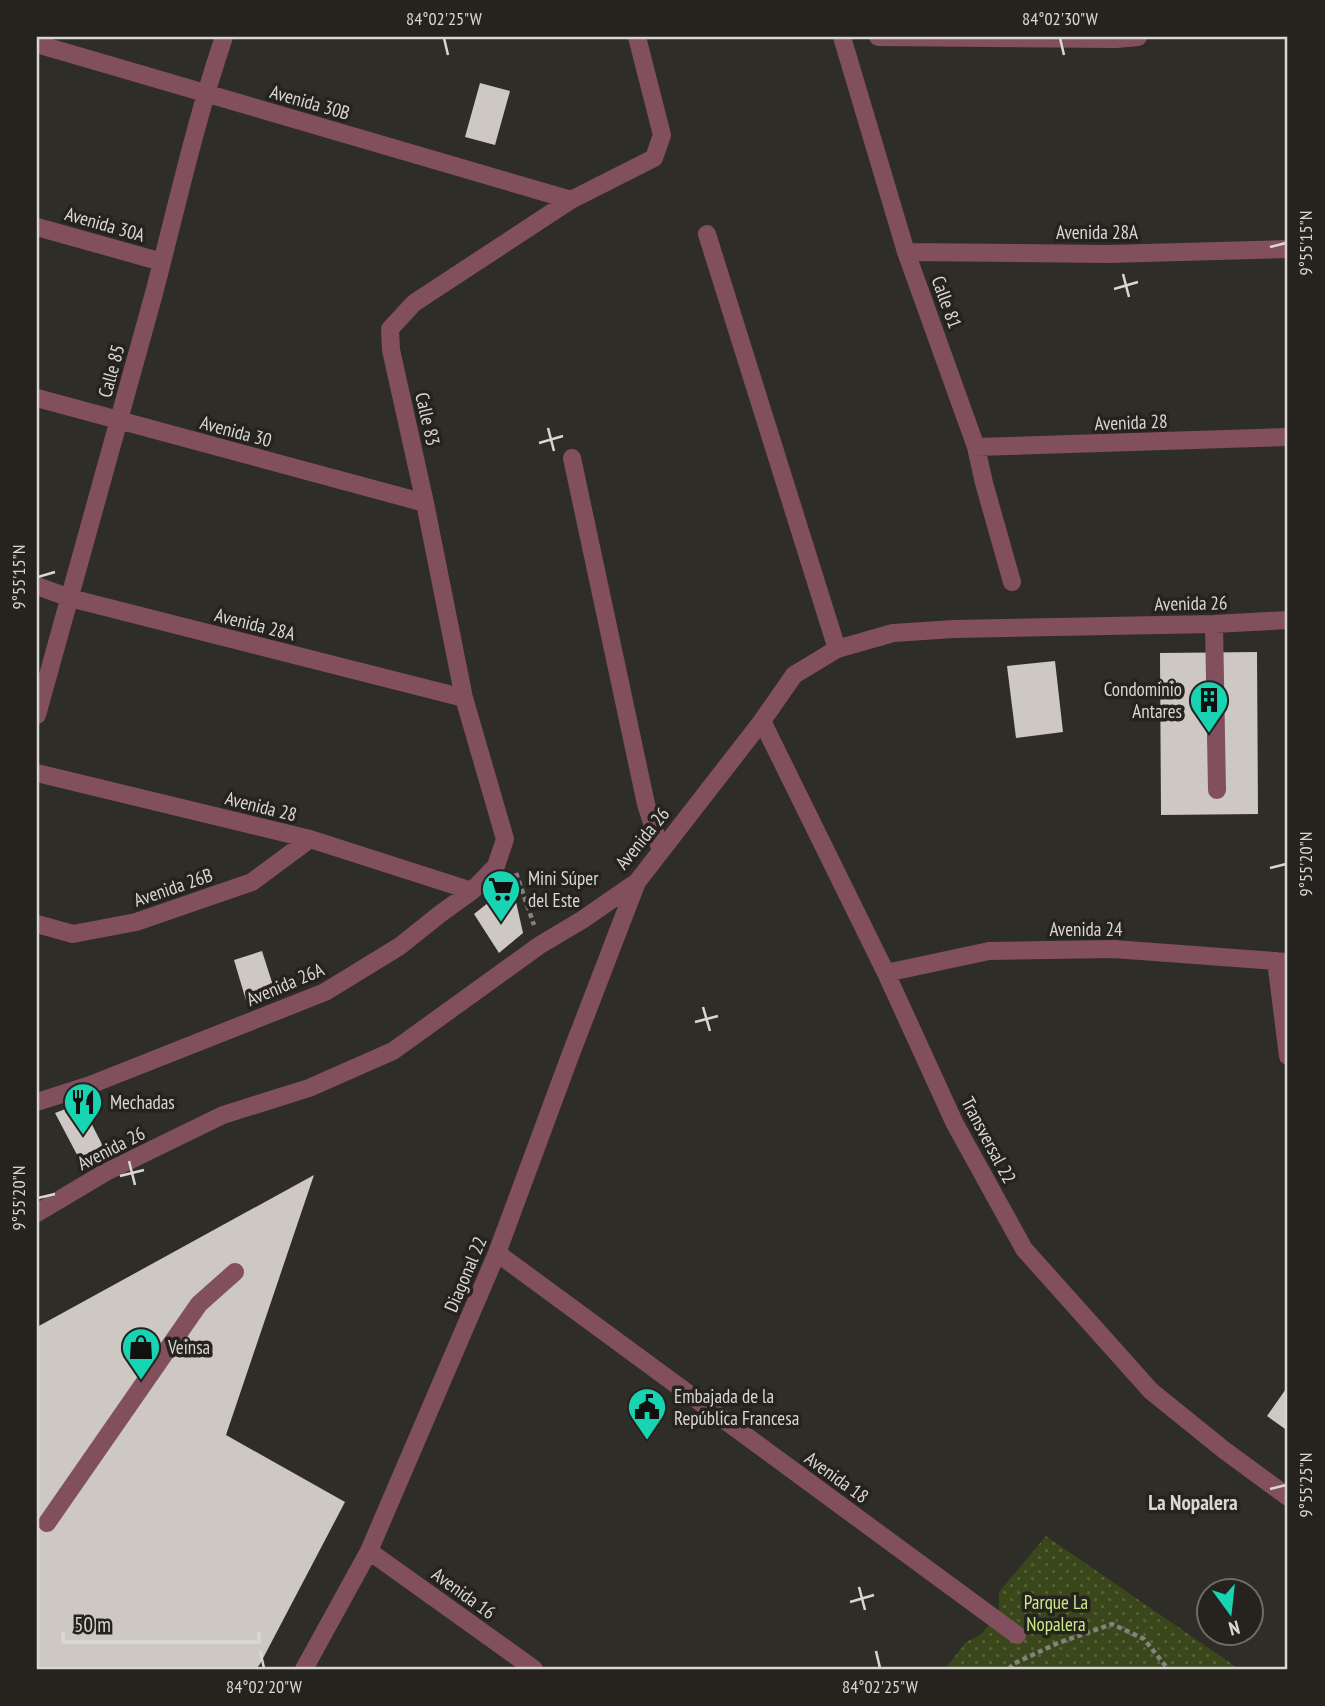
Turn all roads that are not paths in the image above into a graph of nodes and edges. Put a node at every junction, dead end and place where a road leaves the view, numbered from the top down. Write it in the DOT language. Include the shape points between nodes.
graph roads {
  1 [pos="224,37"];
  2 [pos="637,37"];
  3 [pos="842,37"];
  4 [pos="878,37"];
  5 [pos="1138,37"];
  6 [pos="37,44"];
  7 [pos="205,94"];
  8 [pos="571,200"];
  9 [pos="37,227"];
  10 [pos="707,234"];
  11 [pos="1288,249"];
  12 [pos="906,252"];
  13 [pos="162,262"];
  14 [pos="37,398"];
  15 [pos="120,421"];
  16 [pos="1288,437"];
  17 [pos="976,447"];
  18 [pos="572,458"];
  19 [pos="425,503"];
  20 [pos="1012,582"];
  21 [pos="37,586"];
  22 [pos="70,598"];
  23 [pos="1288,620"];
  24 [pos="1214,624"];
  25 [pos="837,649"];
  26 [pos="464,698"];
  27 [pos="37,715"];
  28 [pos="762,721"];
  29 [pos="37,774"];
  30 [pos="1217,790"];
  31 [pos="310,839"];
  32 [pos="505,839"];
  33 [pos="661,850"];
  34 [pos="637,882"];
  35 [pos="472,891"];
  36 [pos="37,924"];
  37 [pos="1282,962"];
  38 [pos="886,973"];
  39 [pos="1288,1056"];
  40 [pos="37,1102"];
  41 [pos="37,1213"];
  42 [pos="498,1253"];
  43 [pos="235,1272"];
  44 [pos="1288,1497"];
  45 [pos="47,1523"];
  46 [pos="369,1551"];
  47 [pos="1017,1635"];
  48 [pos="304,1669"];
  49 [pos="534,1669"];
  1 -- 7 [label="street, Calle 85"];
  2 -- 8 [label="street, Calle 83" via="663,135 654,158"];
  3 -- 12 [label="street, Calle 81"];
  4 -- 5 [label="street"];
  6 -- 7 [label="street, Avenida 30B"];
  7 -- 8 [label="street, Avenida 30B"];
  7 -- 13 [label="street, Calle 85"];
  8 -- 19 [label="street, Calle 83" via="414,303 390,329"];
  9 -- 13 [label="street, Avenida 30A"];
  10 -- 25 [label="street"];
  11 -- 12 [label="street, Avenida 28A" via="1109,254"];
  12 -- 17 [label="street, Calle 81"];
  13 -- 15 [label="street, Calle 85"];
  14 -- 15 [label="street, Avenida 30"];
  15 -- 19 [label="street, Avenida 30"];
  15 -- 22 [label="street, Calle 85"];
  16 -- 17 [label="street, Avenida 28"];
  17 -- 20 [label="street, Calle 81"];
  18 -- 33 [label="street" via="646,804"];
  19 -- 26 [label="street, Calle 83"];
  21 -- 22 [label="street, Avenida 28A"];
  22 -- 26 [label="street, Avenida 28A"];
  22 -- 27 [label="street, Calle 85"];
  23 -- 24 [label="street, Avenida 26"];
  24 -- 25 [label="street, Avenida 26" via="893,633"];
  24 -- 30 [label="street"];
  25 -- 28 [label="street, Avenida 26" via="794,675"];
  26 -- 32 [label="street, Calle 83"];
  28 -- 33 [label="street, Avenida 26"];
  28 -- 38 [label="street, Transversal 22"];
  29 -- 31 [label="street, Avenida 28"];
  31 -- 35 [label="street, Avenida 28"];
  31 -- 36 [label="street, Avenida 26B" via="252,882 136,922 73,934"];
  32 -- 35 [label="street, Avenida 26A" via="496,866"];
  33 -- 34 [label="street, Avenida 26"];
  34 -- 41 [label="street, Avenida 26" via="393,1051 309,1088 223,1115 106,1172"];
  34 -- 42 [label="street, Diagonal 22"];
  35 -- 40 [label="street, Avenida 26A" via="400,946 325,992"];
  37 -- 38 [label="street, Avenida 24" via="1114,949 989,951"];
  37 -- 39 [label="street"];
  38 -- 44 [label="street, Transversal 22" via="955,1124 1024,1249 1151,1391"];
  42 -- 46 [label="street, Diagonal 22"];
  42 -- 47 [label="street, Avenida 18"];
  43 -- 45 [label="street" via="199,1304"];
  46 -- 48 [label="street, Diagonal 22"];
  46 -- 49 [label="street, Avenida 16"];
}
